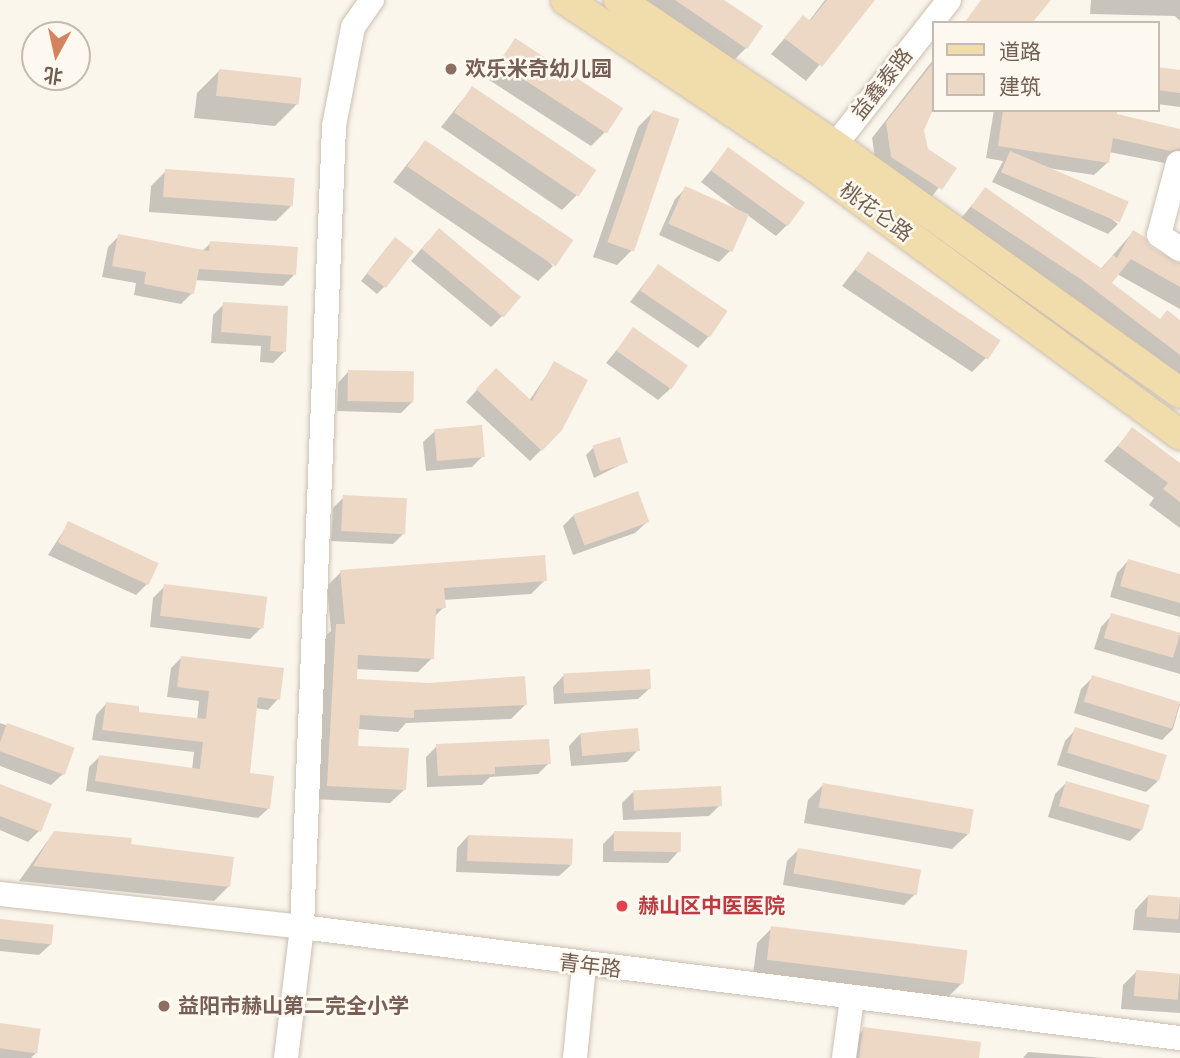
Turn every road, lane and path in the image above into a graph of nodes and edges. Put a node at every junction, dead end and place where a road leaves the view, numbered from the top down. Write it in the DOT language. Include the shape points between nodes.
graph roads {
  1 [pos="372,0"];
  2 [pos="566,0"];
  3 [pos="619,0"];
  4 [pos="949,0"];
  5 [pos="932,21"];
  6 [pos="932,22"];
  7 [pos="825,157"];
  8 [pos="1178,163"];
  9 [pos="1180,249"];
  10 [pos="1180,392"];
  11 [pos="1180,435"];
  12 [pos="0,894"];
  13 [pos="302,927"];
  14 [pos="584,966"];
  15 [pos="852,998"];
  16 [pos="1180,1038"];
  17 [pos="286,1058"];
  18 [pos="575,1058"];
  19 [pos="844,1058"];
  1 -- 13 [label="street" via="353,27 334,126"];
  2 -- 7 [label="main road, 桃花仑路"];
  3 -- 7 [label="main road, 桃花仑路"];
  4 -- 5 [label="street, 益鑫泰路"];
  6 -- 7 [label="street, 益鑫泰路"];
  7 -- 10 [label="main road, 桃花仑路"];
  7 -- 11 [label="main road, 桃花仑路"];
  8 -- 9 [label="street" via="1159,235"];
  12 -- 13 [label="street, 青年路"];
  13 -- 14 [label="street, 青年路"];
  13 -- 17 [label="street"];
  14 -- 15 [label="street, 青年路"];
  14 -- 18 [label="street"];
  15 -- 16 [label="street, 青年路"];
  15 -- 19 [label="street"];
}
